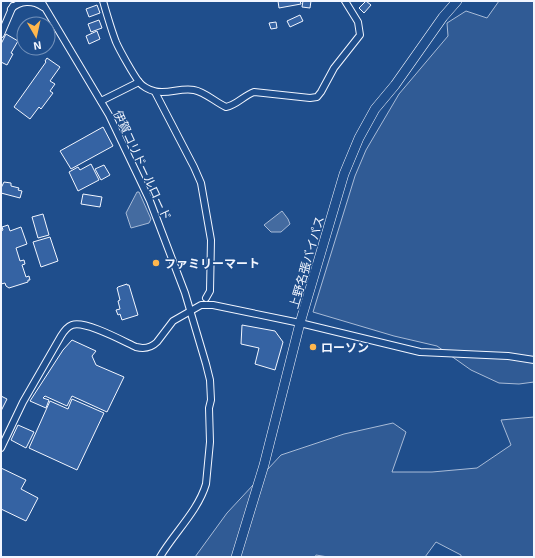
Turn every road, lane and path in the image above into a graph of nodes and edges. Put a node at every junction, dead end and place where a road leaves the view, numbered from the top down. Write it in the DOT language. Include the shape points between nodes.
graph roads {
  1 [pos="16,1"];
  2 [pos="41,1"];
  3 [pos="103,1"];
  4 [pos="345,1"];
  5 [pos="457,1"];
  6 [pos="11,9"];
  7 [pos="46,9"];
  8 [pos="1,34"];
  9 [pos="139,82"];
  10 [pos="155,92"];
  11 [pos="101,101"];
  12 [pos="206,298"];
  13 [pos="189,311"];
  14 [pos="300,323"];
  15 [pos="534,360"];
  16 [pos="1,448"];
  17 [pos="160,557"];
  18 [pos="236,557"];
  1 -- 6 [label="street"];
  2 -- 7 [label="street, 伊賀コリドールロード"];
  3 -- 9 [label="street" via="117,44"];
  4 -- 10 [label="street" via="358,22 360,34 334,68 317,97 254,92 236,104 226,107 193,90"];
  5 -- 14 [label="highway, 上野名張バイパス" via="375,109 359,138 344,174"];
  6 -- 7 [label="street" via="16,4 30,1"];
  6 -- 8 [label="street"];
  7 -- 11 [label="street, 伊賀コリドールロード"];
  9 -- 10 [label="street"];
  9 -- 11 [label="street"];
  10 -- 12 [label="street" via="201,183 211,240 210,291"];
  11 -- 13 [label="street, 伊賀コリドールロード" via="150,201 185,293"];
  13 -- 14 [label="street" via="201,305 213,305"];
  13 -- 16 [label="street" via="173,321 157,342 146,348 136,347 86,325 73,324 65,329 35,380"];
  13 -- 17 [label="street, 伊賀コリドールロード" via="210,380 208,476 201,498"];
  14 -- 15 [label="street" via="420,352 508,356"];
  14 -- 18 [label="highway, 上野名張バイパス" via="264,465"];
}
